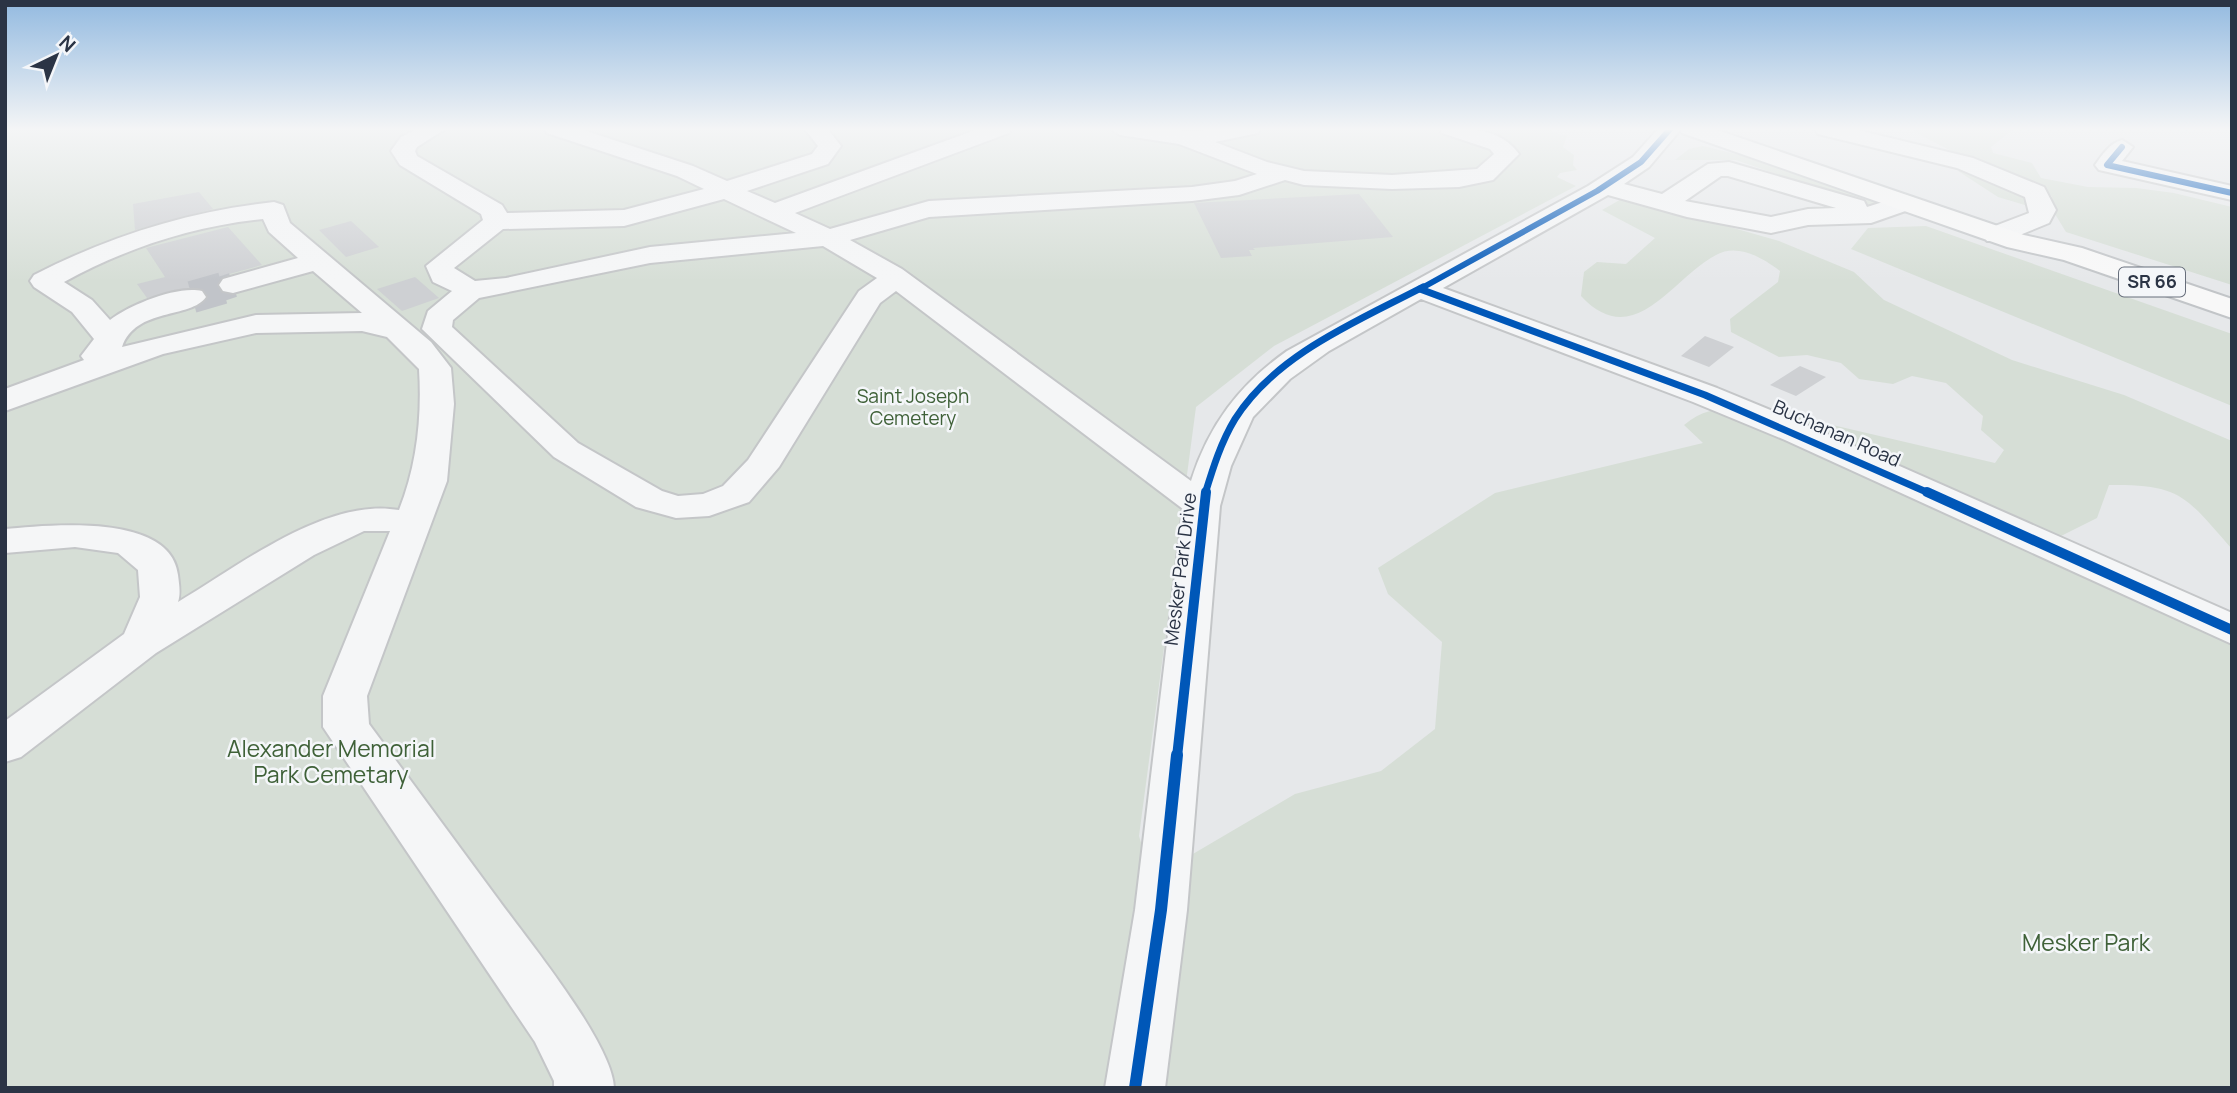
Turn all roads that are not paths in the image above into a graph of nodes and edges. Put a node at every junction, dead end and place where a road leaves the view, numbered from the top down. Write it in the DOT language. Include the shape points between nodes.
graph roads {
  1 [pos="440,179"];
  2 [pos="701,179"];
  3 [pos="758,179"];
  4 [pos="864,179"];
  5 [pos="882,179"];
  6 [pos="1265,179"];
  7 [pos="1326,179"];
  8 [pos="1464,179"];
  9 [pos="1615,179"];
  10 [pos="1701,179"];
  11 [pos="1762,179"];
  12 [pos="1836,179"];
  13 [pos="1870,179"];
  14 [pos="2010,179"];
  15 [pos="2176,179"];
  16 [pos="1605,186"];
  17 [pos="724,190"];
  18 [pos="2232,193"];
  19 [pos="1665,203"];
  20 [pos="1905,203"];
  21 [pos="772,212"];
  22 [pos="1877,213"];
  23 [pos="893,217"];
  24 [pos="496,220"];
  25 [pos="2013,229"];
  26 [pos="828,238"];
  27 [pos="317,261"];
  28 [pos="896,278"];
  29 [pos="233,285"];
  30 [pos="1420,289"];
  31 [pos="471,290"];
  32 [pos="192,297"];
  33 [pos="2232,309"];
  34 [pos="372,319"];
  35 [pos="108,336"];
  36 [pos="66,376"];
  37 [pos="5,401"];
  38 [pos="429,481"];
  39 [pos="1202,506"];
  40 [pos="357,520"];
  41 [pos="413,524"];
  42 [pos="5,541"];
  43 [pos="2232,630"];
  44 [pos="141,643"];
  45 [pos="5,745"];
  46 [pos="584,1088"];
  47 [pos="1135,1088"];
  1 -- 24 [label="street" via="493,210"];
  2 -- 17 [label="street"];
  3 -- 17 [label="street"];
  4 -- 21 [label="street"];
  5 -- 23 [label="street" via="894,192"];
  6 -- 23 [label="street" via="1239,188 1192,194 929,209"];
  7 -- 8 [label="street"];
  9 -- 16 [label="street, Mesker Park Drive"];
  10 -- 19 [label="street"];
  11 -- 22 [label="street"];
  12 -- 20 [label="main road, SR 66"];
  13 -- 25 [label="main road, SR 66"];
  14 -- 25 [label="street" via="2035,192 2043,210 2040,218"];
  15 -- 18 [label="street"];
  16 -- 19 [label="street"];
  16 -- 30 [label="street, Mesker Park Drive"];
  17 -- 21 [label="street"];
  17 -- 24 [label="street" via="624,218"];
  19 -- 22 [label="street" via="1771,225 1808,217"];
  20 -- 22 [label="street"];
  20 -- 25 [label="main road, SR 66"];
  21 -- 26 [label="street"];
  23 -- 26 [label="street"];
  24 -- 31 [label="street" via="440,266 443,276"];
  25 -- 33 [label="main road, SR 66"];
  26 -- 28 [label="street"];
  26 -- 31 [label="street" via="650,255"];
  27 -- 29 [label="street"];
  27 -- 34 [label="street"];
  27 -- 35 [label="street" via="278,226 274,210 250,211 140,239 44,281 82,306"];
  28 -- 31 [label="street" via="869,297 761,467 736,494 709,505 676,507 649,499 566,450 437,329 438,317"];
  28 -- 39 [label="street"];
  30 -- 39 [label="street, Mesker Park Drive" via="1310,350 1264,385 1226,434"];
  30 -- 43 [label="street, Buchanan Road" via="1705,395"];
  32 -- 35 [label="street" via="126,321"];
  34 -- 36 [label="street" via="256,324 155,347"];
  34 -- 38 [label="street" via="420,349 435,368 438,404"];
  35 -- 36 [label="street" via="105,352"];
  36 -- 37 [label="street"];
  38 -- 40 [label="street"];
  38 -- 41 [label="street"];
  39 -- 47 [label="street, Mesker Park Drive" via="1161,910"];
  40 -- 41 [label="street"];
  40 -- 44 [label="street" via="300,546"];
  41 -- 46 [label="street" via="345,696 346,727 555,1023 584,1078"];
  42 -- 44 [label="street" via="75,535 129,542 157,565 160,597"];
  44 -- 45 [label="street"];
}
